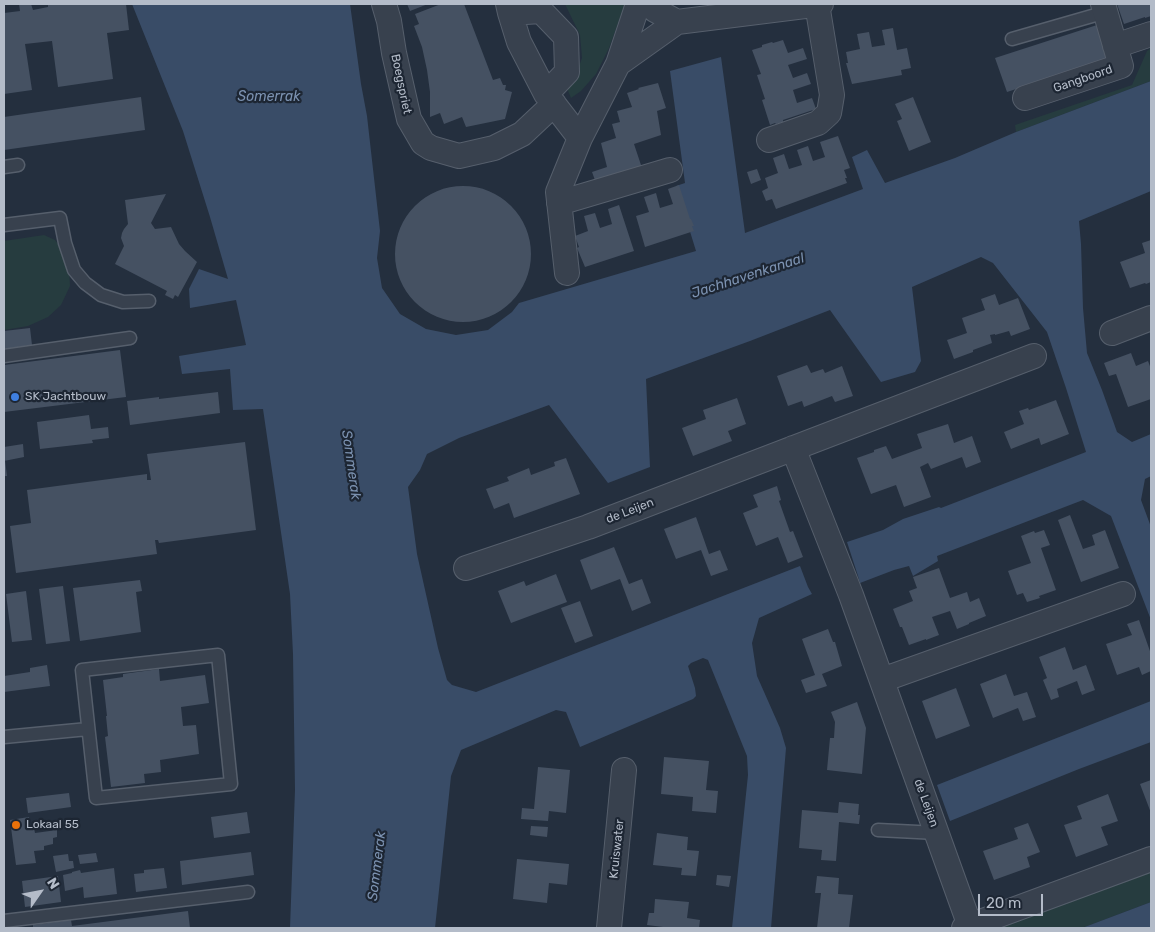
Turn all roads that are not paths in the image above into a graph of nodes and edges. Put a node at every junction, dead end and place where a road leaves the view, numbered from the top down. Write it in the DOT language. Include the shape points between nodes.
graph roads {
  1 [pos="817,4"];
  2 [pos="821,4"];
  3 [pos="647,6"];
  4 [pos="509,8"];
  5 [pos="1105,8"];
  6 [pos="386,12"];
  7 [pos="677,22"];
  8 [pos="1151,34"];
  9 [pos="1012,39"];
  10 [pos="1116,46"];
  11 [pos="618,64"];
  12 [pos="1026,98"];
  13 [pos="550,99"];
  14 [pos="580,138"];
  15 [pos="770,140"];
  16 [pos="18,165"];
  17 [pos="4,167"];
  18 [pos="670,170"];
  19 [pos="559,203"];
  20 [pos="4,225"];
  21 [pos="567,273"];
  22 [pos="149,302"];
  23 [pos="1151,318"];
  24 [pos="1112,333"];
  25 [pos="130,338"];
  26 [pos="4,356"];
  27 [pos="1034,356"];
  28 [pos="793,448"];
  29 [pos="466,568"];
  30 [pos="1123,594"];
  31 [pos="882,680"];
  32 [pos="88,729"];
  33 [pos="4,737"];
  34 [pos="624,770"];
  35 [pos="878,830"];
  36 [pos="937,833"];
  37 [pos="1151,859"];
  38 [pos="248,892"];
  39 [pos="4,921"];
  40 [pos="967,927"];
  41 [pos="609,928"];
  1 -- 2 [label="street"];
  1 -- 7 [label="street"];
  1 -- 15 [label="street" via="832,95 829,113 818,123"];
  3 -- 7 [label="street"];
  3 -- 11 [label="street"];
  4 -- 13 [label="street, Boegspriet" via="518,42"];
  4 -- 13 [label="street, Boegspriet" via="541,11 566,38 567,72"];
  5 -- 9 [label="lane, Gangboord"];
  5 -- 10 [label="street, Gangboord"];
  6 -- 13 [label="street, Boegspriet" via="409,119 423,144 459,156 494,148 522,134"];
  7 -- 11 [label="street"];
  8 -- 10 [label="street, Gangboord"];
  10 -- 12 [label="street, Gangboord" via="1121,66"];
  11 -- 14 [label="street"];
  13 -- 14 [label="street, Boegspriet"];
  14 -- 19 [label="street" via="558,192"];
  16 -- 17 [label="lane"];
  18 -- 19 [label="street"];
  19 -- 21 [label="street"];
  20 -- 22 [label="lane" via="60,218 74,270 85,283 101,295 123,302"];
  23 -- 24 [label="street"];
  25 -- 26 [label="lane"];
  27 -- 28 [label="street, de Leijen"];
  28 -- 29 [label="street, de Leijen" via="588,527"];
  28 -- 31 [label="street, de Leijen"];
  30 -- 31 [label="street"];
  31 -- 36 [label="street, de Leijen"];
  32 -- 32 [label="lane" via="96,798 232,784 218,655 82,670"];
  32 -- 33 [label="lane"];
  34 -- 41 [label="street, Kruiswater"];
  35 -- 36 [label="lane"];
  36 -- 40 [label="street, de Leijen"];
  37 -- 40 [label="street"];
  38 -- 39 [label="lane"];
}
